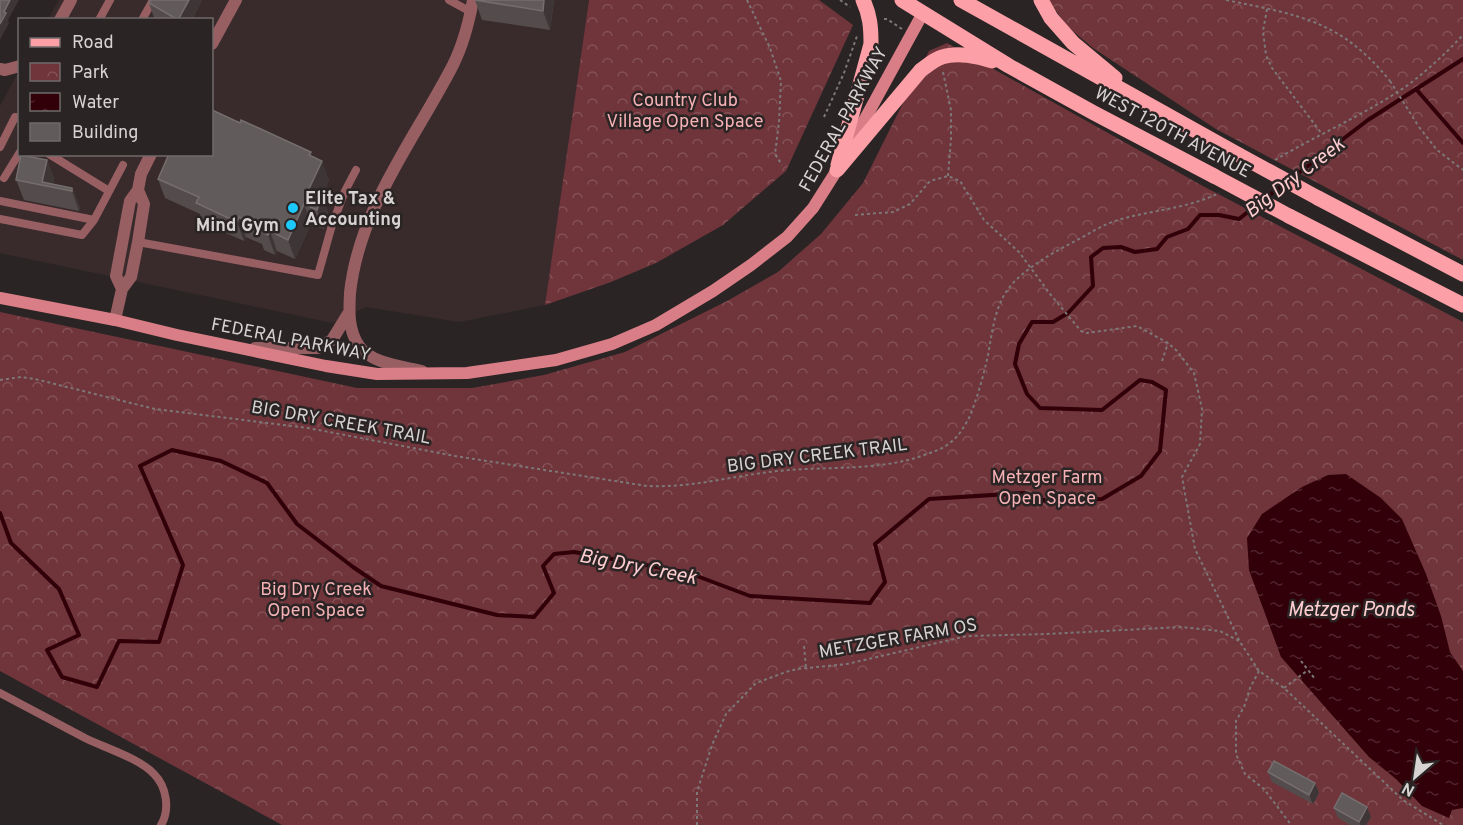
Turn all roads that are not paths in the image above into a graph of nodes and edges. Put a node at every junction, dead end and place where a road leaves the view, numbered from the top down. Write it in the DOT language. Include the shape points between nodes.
graph roads {
  1 [pos="71,0"];
  2 [pos="110,0"];
  3 [pos="153,0"];
  4 [pos="236,0"];
  5 [pos="450,0"];
  6 [pos="863,0"];
  7 [pos="902,0"];
  8 [pos="961,0"];
  9 [pos="1041,0"];
  10 [pos="472,6"];
  11 [pos="926,6"];
  12 [pos="61,18"];
  13 [pos="100,18"];
  14 [pos="143,18"];
  15 [pos="213,42"];
  16 [pos="1009,66"];
  17 [pos="18,67"];
  18 [pos="0,69"];
  19 [pos="1145,103"];
  20 [pos="18,118"];
  21 [pos="0,147"];
  22 [pos="18,155"];
  23 [pos="52,156"];
  24 [pos="150,156"];
  25 [pos="123,165"];
  26 [pos="356,170"];
  27 [pos="837,171"];
  28 [pos="4,178"];
  29 [pos="109,190"];
  30 [pos="138,190"];
  31 [pos="0,201"];
  32 [pos="0,219"];
  33 [pos="94,220"];
  34 [pos="138,242"];
  35 [pos="1463,274"];
  36 [pos="122,289"];
  37 [pos="0,298"];
  38 [pos="1463,304"];
  39 [pos="348,314"];
  40 [pos="115,320"];
  41 [pos="240,348"];
  42 [pos="437,374"];
  43 [pos="0,693"];
  44 [pos="161,825"];
  1 -- 12 [label="street"];
  2 -- 13 [label="lane"];
  3 -- 14 [label="lane"];
  4 -- 15 [label="street"];
  5 -- 10 [label="lane"];
  6 -- 27 [label="main road" via="871,26 871,44"];
  7 -- 11 [label="main road, WEST 120TH AVENUE"];
  8 -- 19 [label="main road, WEST 120TH AVENUE"];
  9 -- 19 [label="main road" via="1073,42"];
  10 -- 39 [label="street" via="453,64 385,186 365,232 352,273"];
  11 -- 16 [label="main road, WEST 120TH AVENUE"];
  11 -- 27 [label="main road, FEDERAL PARKWAY"];
  16 -- 27 [label="main road" via="986,58 956,55 932,62 921,70"];
  16 -- 38 [label="main road, WEST 120TH AVENUE, bridge"];
  17 -- 18 [label="street"];
  19 -- 35 [label="main road, WEST 120TH AVENUE, bridge"];
  20 -- 21 [label="lane"];
  22 -- 28 [label="lane"];
  23 -- 29 [label="lane"];
  24 -- 30 [label="street"];
  25 -- 29 [label="lane"];
  26 -- 34 [label="lane" via="332,225 318,275"];
  27 -- 42 [label="main road, FEDERAL PARKWAY" via="813,208 787,237 713,291 656,325 612,344 556,360"];
  29 -- 33 [label="lane"];
  30 -- 34 [label="street" via="144,204"];
  30 -- 36 [label="street" via="130,201 116,276"];
  31 -- 33 [label="lane"];
  32 -- 33 [label="lane" via="82,235"];
  34 -- 36 [label="street" via="131,277"];
  36 -- 40 [label="street"];
  37 -- 40 [label="main road, FEDERAL PARKWAY"];
  39 -- 41 [label="street" via="332,339 318,348"];
  39 -- 42 [label="street" via="360,346 374,359"];
  40 -- 41 [label="main road, FEDERAL PARKWAY"];
  41 -- 42 [label="main road, FEDERAL PARKWAY" via="377,374"];
  43 -- 44 [label="lane" via="156,775 167,806"];
}
